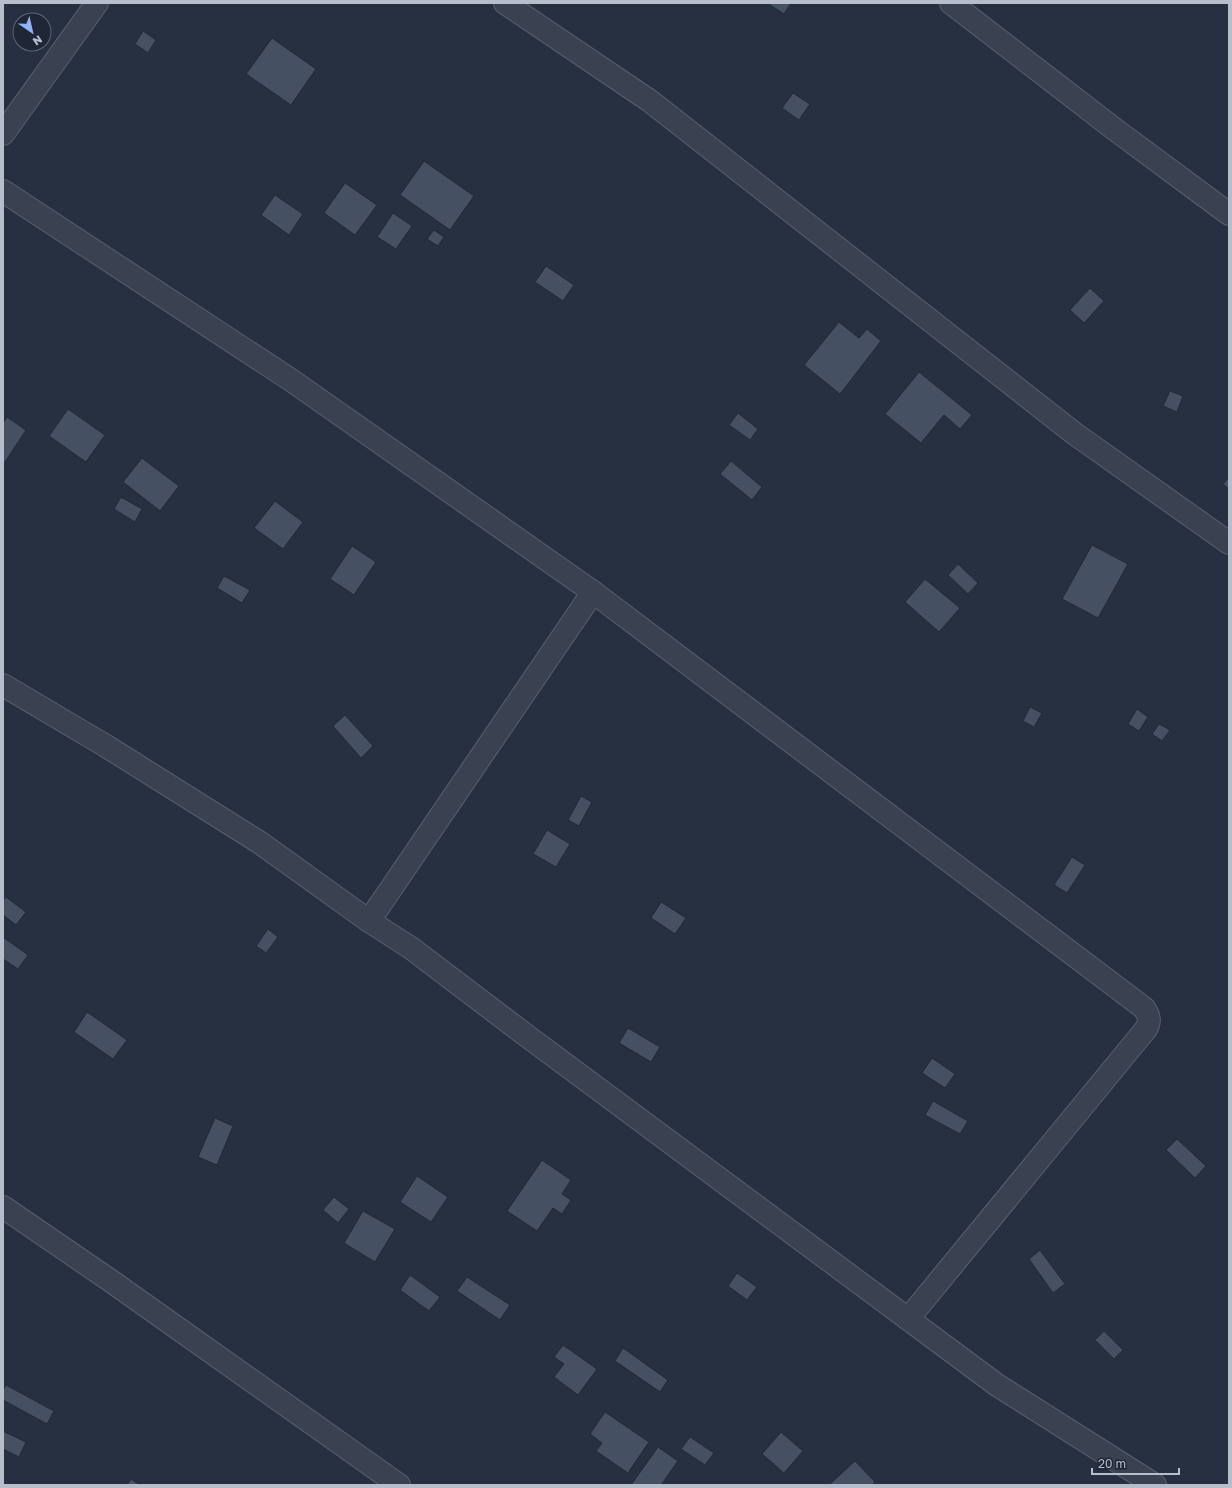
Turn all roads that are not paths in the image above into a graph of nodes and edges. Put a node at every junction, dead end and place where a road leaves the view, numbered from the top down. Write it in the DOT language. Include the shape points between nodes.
graph roads {
  1 [pos="96,3"];
  2 [pos="505,3"];
  3 [pos="951,3"];
  4 [pos="3,134"];
  5 [pos="3,191"];
  6 [pos="1229,214"];
  7 [pos="1229,543"];
  8 [pos="593,592"];
  9 [pos="3,685"];
  10 [pos="369,921"];
  11 [pos="3,1207"];
  12 [pos="908,1320"];
  13 [pos="399,1485"];
  14 [pos="1155,1485"];
  1 -- 4 [label="street"];
  2 -- 7 [label="street" via="650,101 1075,434"];
  3 -- 6 [label="street"];
  5 -- 8 [label="street" via="291,380"];
  8 -- 10 [label="street"];
  8 -- 12 [label="street" via="1147,1012 1149,1025 1146,1029"];
  9 -- 10 [label="street" via="259,842"];
  10 -- 12 [label="street" via="411,948"];
  11 -- 13 [label="street" via="111,1280"];
  12 -- 14 [label="street" via="997,1385"];
}
